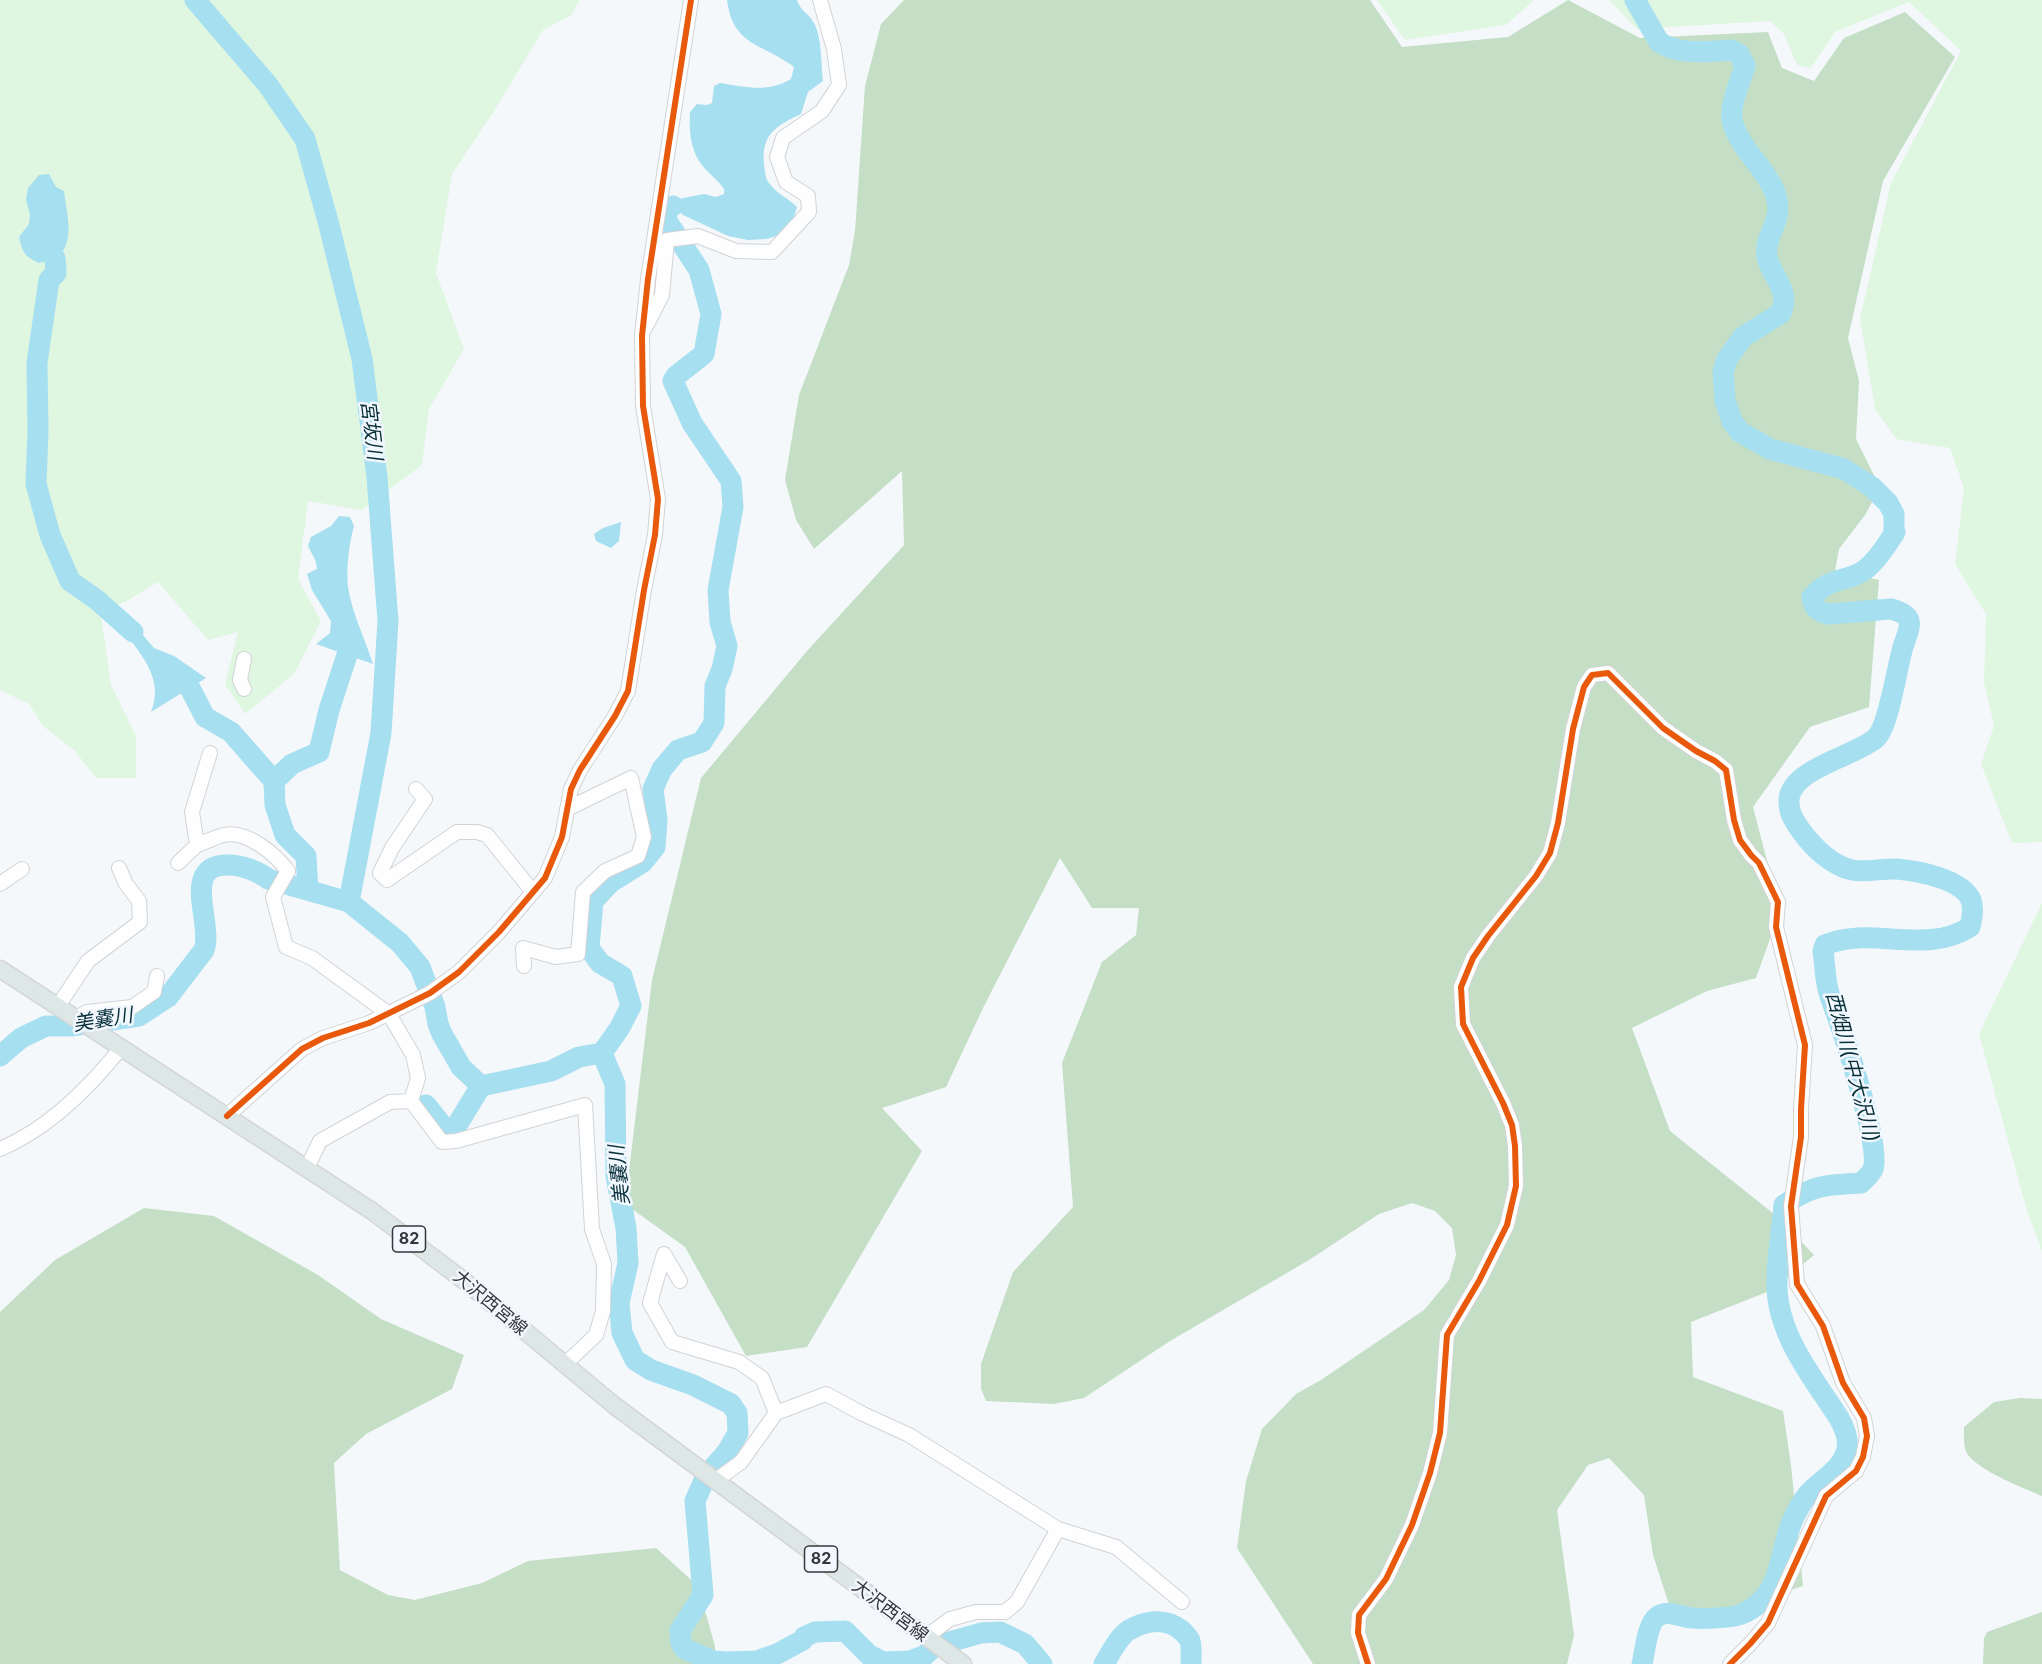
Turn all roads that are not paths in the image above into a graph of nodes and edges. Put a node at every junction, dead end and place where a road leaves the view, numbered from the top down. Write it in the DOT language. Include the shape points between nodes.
graph roads {
  1 [pos="691,0"];
  2 [pos="820,0"];
  3 [pos="642,336"];
  4 [pos="244,660"];
  5 [pos="244,689"];
  6 [pos="210,753"];
  7 [pos="416,789"];
  8 [pos="567,809"];
  9 [pos="197,845"];
  10 [pos="178,863"];
  11 [pos="119,868"];
  12 [pos="22,869"];
  13 [pos="0,884"];
  14 [pos="533,892"];
  15 [pos="524,966"];
  16 [pos="0,969"];
  17 [pos="157,976"];
  18 [pos="58,1006"];
  19 [pos="388,1014"];
  20 [pos="76,1018"];
  21 [pos="121,1048"];
  22 [pos="411,1101"];
  23 [pos="227,1116"];
  24 [pos="0,1149"];
  25 [pos="307,1168"];
  26 [pos="680,1281"];
  27 [pos="564,1365"];
  28 [pos="776,1413"];
  29 [pos="709,1476"];
  30 [pos="1059,1529"];
  31 [pos="1182,1602"];
  32 [pos="928,1639"];
  33 [pos="963,1664"];
  34 [pos="1368,1664"];
  35 [pos="1730,1664"];
  1 -- 3 [label="street"];
  2 -- 3 [label="street" via="839,85 822,111 783,138 777,157 786,182 808,196 809,212 772,252 736,251 698,236 667,240 662,295"];
  3 -- 8 [label="street" via="643,406 658,499 655,535 628,691 580,770"];
  4 -- 5 [label="street" via="240,680"];
  6 -- 9 [label="street" via="192,812"];
  7 -- 14 [label="street" via="425,799 380,873 387,880 458,832 477,832 487,835"];
  8 -- 14 [label="street" via="562,837 545,878"];
  8 -- 15 [label="street" via="631,778 644,837 638,856 605,871 583,892 578,954 556,957 523,948"];
  9 -- 10 [label="street"];
  9 -- 19 [label="street" via="234,836 250,839 279,859 288,871 273,897 286,947 312,958"];
  11 -- 18 [label="street" via="139,901 140,922 87,961"];
  12 -- 13 [label="street"];
  14 -- 19 [label="street" via="459,972 430,993"];
  16 -- 18 [label="main road, 大沢西宮線 / 82"];
  17 -- 20 [label="street" via="154,992 132,1007 87,1012"];
  18 -- 20 [label="main road, 大沢西宮線 / 82"];
  19 -- 22 [label="street" via="413,1055 418,1078"];
  19 -- 23 [label="street" via="302,1049"];
  20 -- 21 [label="main road, 大沢西宮線 / 82"];
  21 -- 23 [label="main road, 大沢西宮線 / 82"];
  21 -- 24 [label="street" via="35,1131"];
  22 -- 25 [label="street" via="390,1102 320,1141"];
  22 -- 27 [label="street" via="442,1142 585,1105 592,1229 604,1264 603,1311 596,1335"];
  23 -- 25 [label="main road, 大沢西宮線 / 82"];
  25 -- 27 [label="main road, 大沢西宮線 / 82" via="372,1210"];
  26 -- 28 [label="street" via="664,1254 650,1303 672,1342 739,1362 762,1378"];
  27 -- 29 [label="main road, 大沢西宮線 / 82"];
  28 -- 29 [label="street" via="741,1462"];
  28 -- 30 [label="street" via="826,1394 909,1435"];
  29 -- 32 [label="main road, 大沢西宮線 / 82"];
  30 -- 31 [label="street" via="1116,1547"];
  30 -- 32 [label="street" via="1017,1602 1005,1612 976,1612 950,1619"];
  32 -- 33 [label="main road, 大沢西宮線 / 82"];
  34 -- 35 [label="street" via="1359,1633 1359,1615 1386,1579 1412,1525 1440,1433 1447,1335 1507,1225 1516,1186 1512,1125 1463,1024 1461,987 1473,958 1550,853 1584,687 1592,675 1608,673 1663,728 1726,771 1740,840 1763,869 1778,902 1776,927 1805,1044 1802,1137 1791,1206 1797,1284 1822,1326 1843,1383 1864,1418 1867,1436 1856,1471 1826,1496 1768,1623"];
}
